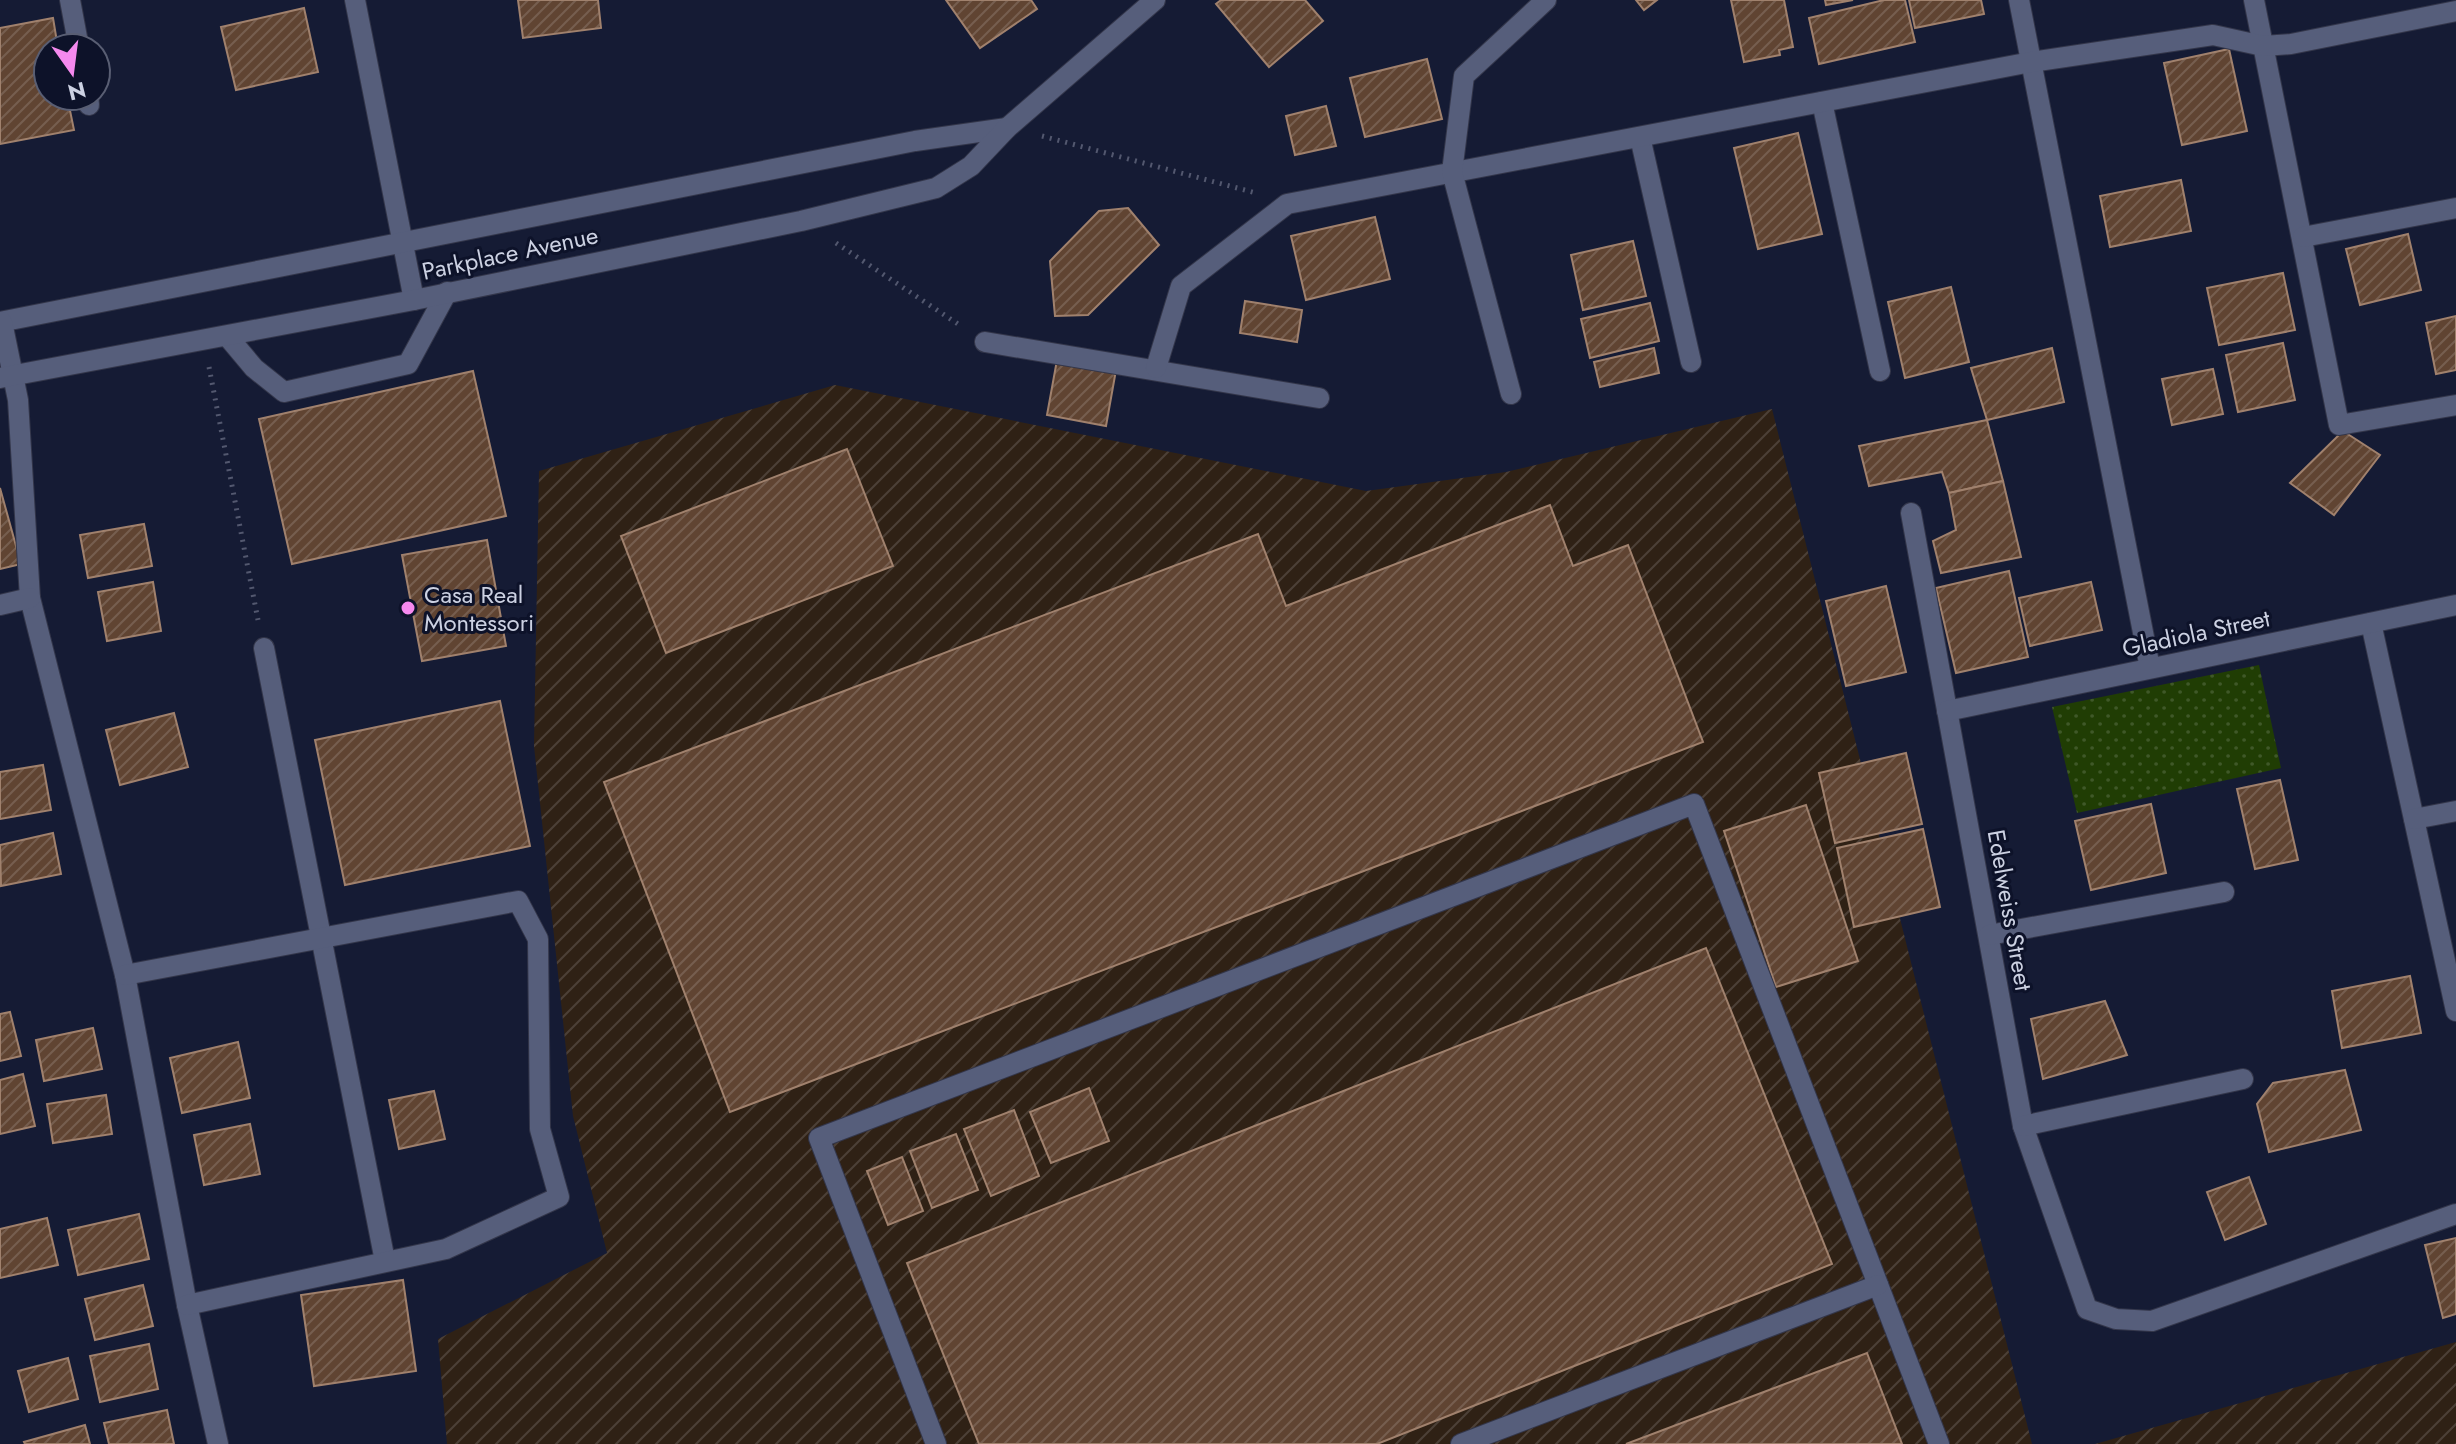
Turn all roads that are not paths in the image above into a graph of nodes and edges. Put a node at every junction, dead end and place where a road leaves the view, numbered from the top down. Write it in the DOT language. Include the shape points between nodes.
graph roads {
  1 [pos="70,0"];
  2 [pos="355,0"];
  3 [pos="1155,0"];
  4 [pos="1546,0"];
  5 [pos="2019,0"];
  6 [pos="2254,0"];
  7 [pos="2456,11"];
  8 [pos="76,32"];
  9 [pos="2263,46"];
  10 [pos="2031,62"];
  11 [pos="1822,102"];
  12 [pos="1007,128"];
  13 [pos="1640,137"];
  14 [pos="1452,172"];
  15 [pos="2456,208"];
  16 [pos="2303,237"];
  17 [pos="402,245"];
  18 [pos="447,292"];
  19 [pos="414,300"];
  20 [pos="1,322"];
  21 [pos="228,337"];
  22 [pos="985,342"];
  23 [pos="1691,362"];
  24 [pos="1156,368"];
  25 [pos="1880,371"];
  26 [pos="7,376"];
  27 [pos="1511,394"];
  28 [pos="1319,398"];
  29 [pos="2456,405"];
  30 [pos="1911,513"];
  31 [pos="30,598"];
  32 [pos="0,605"];
  33 [pos="2456,605"];
  34 [pos="2371,623"];
  35 [pos="264,648"];
  36 [pos="2150,668"];
  37 [pos="1947,711"];
  38 [pos="2456,811"];
  39 [pos="2414,819"];
  40 [pos="2224,892"];
  41 [pos="1989,935"];
  42 [pos="320,938"];
  43 [pos="125,975"];
  44 [pos="2456,1008"];
  45 [pos="2243,1079"];
  46 [pos="2023,1126"];
  47 [pos="2456,1214"];
  48 [pos="385,1261"];
  49 [pos="1878,1285"];
  50 [pos="187,1305"];
  51 [pos="218,1444"];
  52 [pos="936,1444"];
  53 [pos="1461,1444"];
  54 [pos="1939,1444"];
  1 -- 8 [label="street"];
  2 -- 17 [label="street"];
  3 -- 12 [label="street, Parkplace Avenue"];
  4 -- 14 [label="street" via="1464,76"];
  5 -- 10 [label="street"];
  6 -- 9 [label="street"];
  7 -- 9 [label="street"];
  9 -- 10 [label="street" via="2213,35"];
  9 -- 16 [label="street"];
  10 -- 11 [label="street"];
  10 -- 36 [label="street"];
  11 -- 13 [label="street"];
  11 -- 25 [label="street"];
  12 -- 17 [label="street, Parkplace Avenue" via="915,141"];
  12 -- 18 [label="street, Parkplace Avenue" via="971,166 936,188 801,221"];
  13 -- 14 [label="street"];
  13 -- 23 [label="street"];
  14 -- 24 [label="street" via="1287,204 1181,286"];
  14 -- 27 [label="street"];
  15 -- 16 [label="street"];
  16 -- 29 [label="street" via="2339,425"];
  17 -- 19 [label="street"];
  17 -- 20 [label="street, Parkplace Avenue"];
  18 -- 19 [label="street, Parkplace Avenue"];
  18 -- 21 [label="street" via="408,364 284,392"];
  19 -- 21 [label="street, Parkplace Avenue"];
  20 -- 26 [label="street"];
  21 -- 26 [label="street, Parkplace Avenue"];
  22 -- 24 [label="street"];
  24 -- 28 [label="street"];
  26 -- 31 [label="street" via="18,400"];
  30 -- 37 [label="street, Edelweiss Street"];
  31 -- 32 [label="street"];
  31 -- 43 [label="street"];
  33 -- 34 [label="street, Gladiola Street"];
  34 -- 36 [label="street, Gladiola Street"];
  34 -- 39 [label="street"];
  35 -- 42 [label="street"];
  36 -- 37 [label="street, Gladiola Street"];
  37 -- 41 [label="street, Edelweiss Street"];
  38 -- 39 [label="street"];
  39 -- 44 [label="street"];
  40 -- 41 [label="street"];
  41 -- 46 [label="street, Edelweiss Street"];
  42 -- 43 [label="street"];
  42 -- 48 [label="street"];
  42 -- 48 [label="street" via="518,901 538,939 540,1129 559,1197 446,1249"];
  43 -- 50 [label="street"];
  45 -- 46 [label="street"];
  46 -- 47 [label="street, Edelweiss Street" via="2087,1309 2116,1319 2152,1321"];
  48 -- 50 [label="street"];
  49 -- 52 [label="street" via="1694,804 819,1138"];
  49 -- 53 [label="street"];
  49 -- 54 [label="street"];
  50 -- 51 [label="street"];
}
